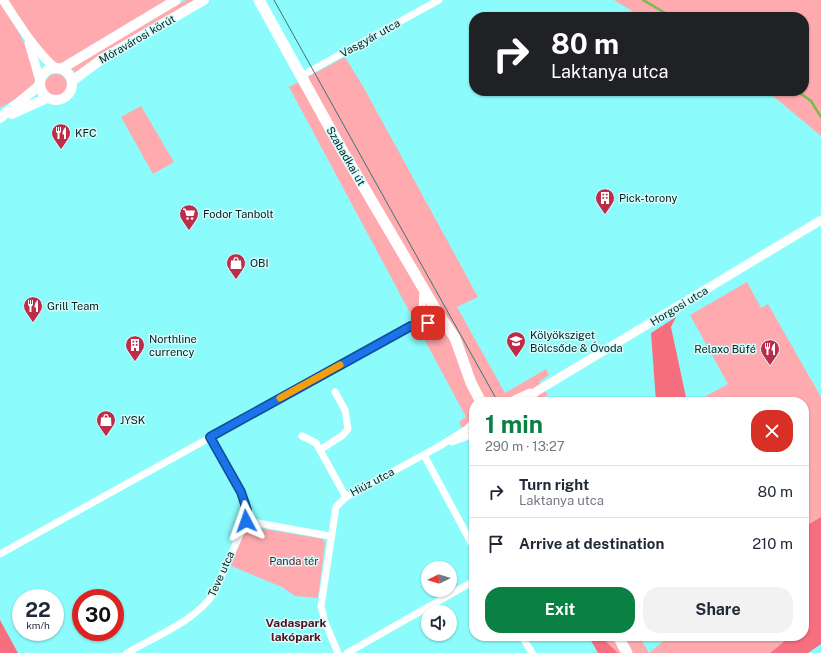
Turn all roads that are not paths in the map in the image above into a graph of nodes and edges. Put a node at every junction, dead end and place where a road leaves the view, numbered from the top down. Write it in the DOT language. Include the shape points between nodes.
graph roads {
  1 [pos="3,0"];
  2 [pos="176,0"];
  3 [pos="204,0"];
  4 [pos="252,0"];
  5 [pos="439,0"];
  6 [pos="261,3"];
  7 [pos="25,34"];
  8 [pos="58,68"];
  9 [pos="301,76"];
  10 [pos="72,81"];
  11 [pos="40,83"];
  12 [pos="47,98"];
  13 [pos="0,119"];
  14 [pos="821,220"];
  15 [pos="423,288"];
  16 [pos="436,310"];
  17 [pos="411,326"];
  18 [pos="442,327"];
  19 [pos="536,391"];
  20 [pos="335,392"];
  21 [pos="470,397"];
  22 [pos="478,397"];
  23 [pos="522,397"];
  24 [pos="529,397"];
  25 [pos="469,427"];
  26 [pos="302,436"];
  27 [pos="469,436"];
  28 [pos="210,437"];
  29 [pos="438,447"];
  30 [pos="320,450"];
  31 [pos="424,455"];
  32 [pos="346,497"];
  33 [pos="246,521"];
  34 [pos="330,536"];
  35 [pos="469,539"];
  36 [pos="0,554"];
  37 [pos="469,584"];
  38 [pos="525,641"];
  39 [pos="621,641"];
  40 [pos="127,653"];
  41 [pos="338,653"];
  42 [pos="347,653"];
  43 [pos="532,653"];
  44 [pos="627,653"];
  1 -- 7 [label="street"];
  2 -- 8 [label="main road, Móravárosi körút"];
  3 -- 10 [label="main road, Móravárosi körút" via="102,59"];
  4 -- 6 [label="main road"];
  5 -- 9 [label="street, Vasgyár utca"];
  6 -- 9 [label="main road, Szabadkai út"];
  7 -- 8 [label="street" via="44,59"];
  7 -- 11 [label="street"];
  8 -- 10 [label="main road" via="66,71"];
  8 -- 11 [label="main road" via="48,70"];
  9 -- 15 [label="main road, Szabadkai út"];
  10 -- 12 [label="main road" via="71,91 63,99 57,101"];
  11 -- 12 [label="main road" via="41,90"];
  11 -- 13 [label="main road"];
  12 -- 13 [label="main road"];
  14 -- 19 [label="street, Horgosi utca"];
  15 -- 16 [label="main road, Szabadkai út"];
  15 -- 17 [label="street" via="422,309"];
  16 -- 18 [label="main road, Szabadkai út"];
  16 -- 22 [label="main road, Szabadkai út" via="455,338"];
  17 -- 18 [label="street" via="421,323"];
  17 -- 28 [label="street"];
  18 -- 21 [label="main road, Szabadkai út"];
  19 -- 23 [label="street, Horgosi utca"];
  19 -- 24 [label="street, Horgosi utca"];
  20 -- 30 [label="street" via="345,410 348,429 344,435"];
  25 -- 29 [label="street, Hiúz utca"];
  26 -- 30 [label="street" via="316,443"];
  27 -- 29 [label="street, Hiúz utca"];
  28 -- 33 [label="street, Teve utca" via="241,492 247,510"];
  28 -- 36 [label="street"];
  29 -- 31 [label="street, Hiúz utca"];
  30 -- 32 [label="street"];
  31 -- 32 [label="street, Hiúz utca"];
  31 -- 35 [label="street"];
  32 -- 34 [label="street, Hiúz utca" via="336,507"];
  33 -- 34 [label="street"];
  33 -- 40 [label="street, Teve utca" via="209,601 194,614"];
  34 -- 41 [label="street, Hiúz utca" via="320,606"];
  37 -- 42 [label="street"];
  38 -- 43 [label="street"];
  39 -- 44 [label="main road"];
}
